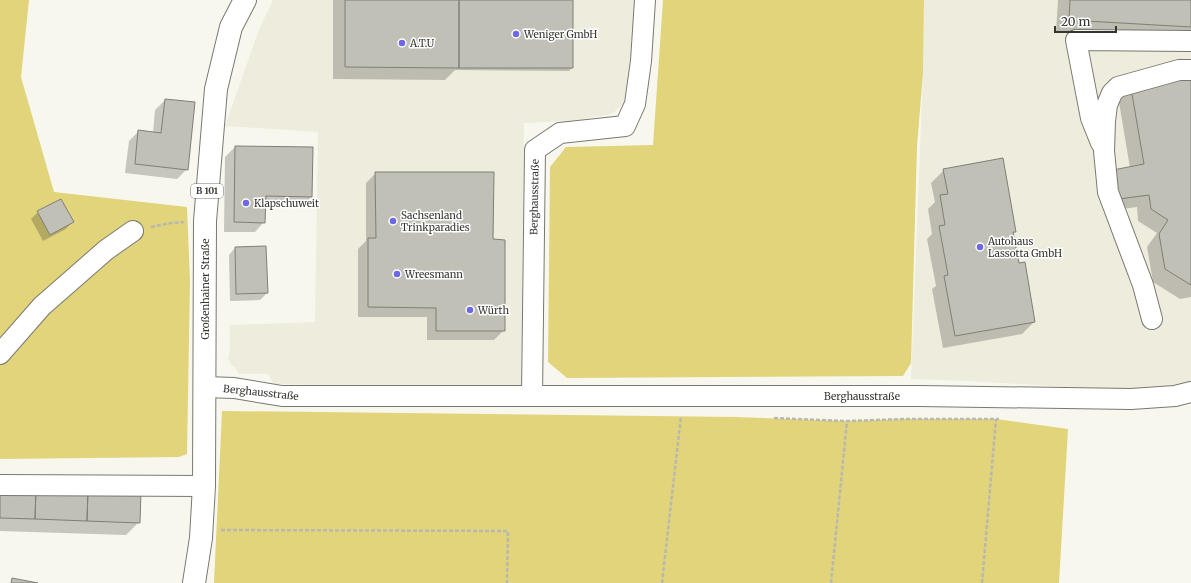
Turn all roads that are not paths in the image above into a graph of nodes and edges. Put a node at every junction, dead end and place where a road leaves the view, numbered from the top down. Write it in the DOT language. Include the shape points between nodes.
graph roads {
  1 [pos="245,0"];
  2 [pos="644,0"];
  3 [pos="1191,41"];
  4 [pos="1191,70"];
  5 [pos="1104,151"];
  6 [pos="133,231"];
  7 [pos="1152,319"];
  8 [pos="0,354"];
  9 [pos="205,388"];
  10 [pos="1191,392"];
  11 [pos="532,396"];
  12 [pos="0,485"];
  13 [pos="204,486"];
  14 [pos="194,583"];
  1 -- 9 [label="main road, Großenhainer Straße / B 101" via="231,27 216,90 205,221"];
  2 -- 11 [label="street, Berghausstraße" via="641,61 635,104 625,126 560,133 535,150"];
  3 -- 5 [label="street" via="1076,40 1091,118"];
  4 -- 5 [label="street" via="1179,70 1118,87 1107,105"];
  5 -- 7 [label="street" via="1108,192 1143,285"];
  6 -- 8 [label="street" via="106,250 42,306"];
  9 -- 11 [label="street, Berghausstraße" via="234,388 282,396"];
  9 -- 13 [label="main road, Großenhainer Straße / B 101"];
  10 -- 11 [label="street, Berghausstraße" via="1175,396 1130,399"];
  12 -- 13 [label="street"];
  13 -- 14 [label="main road, Großenhainer Straße / B 101" via="201,538"];
}
